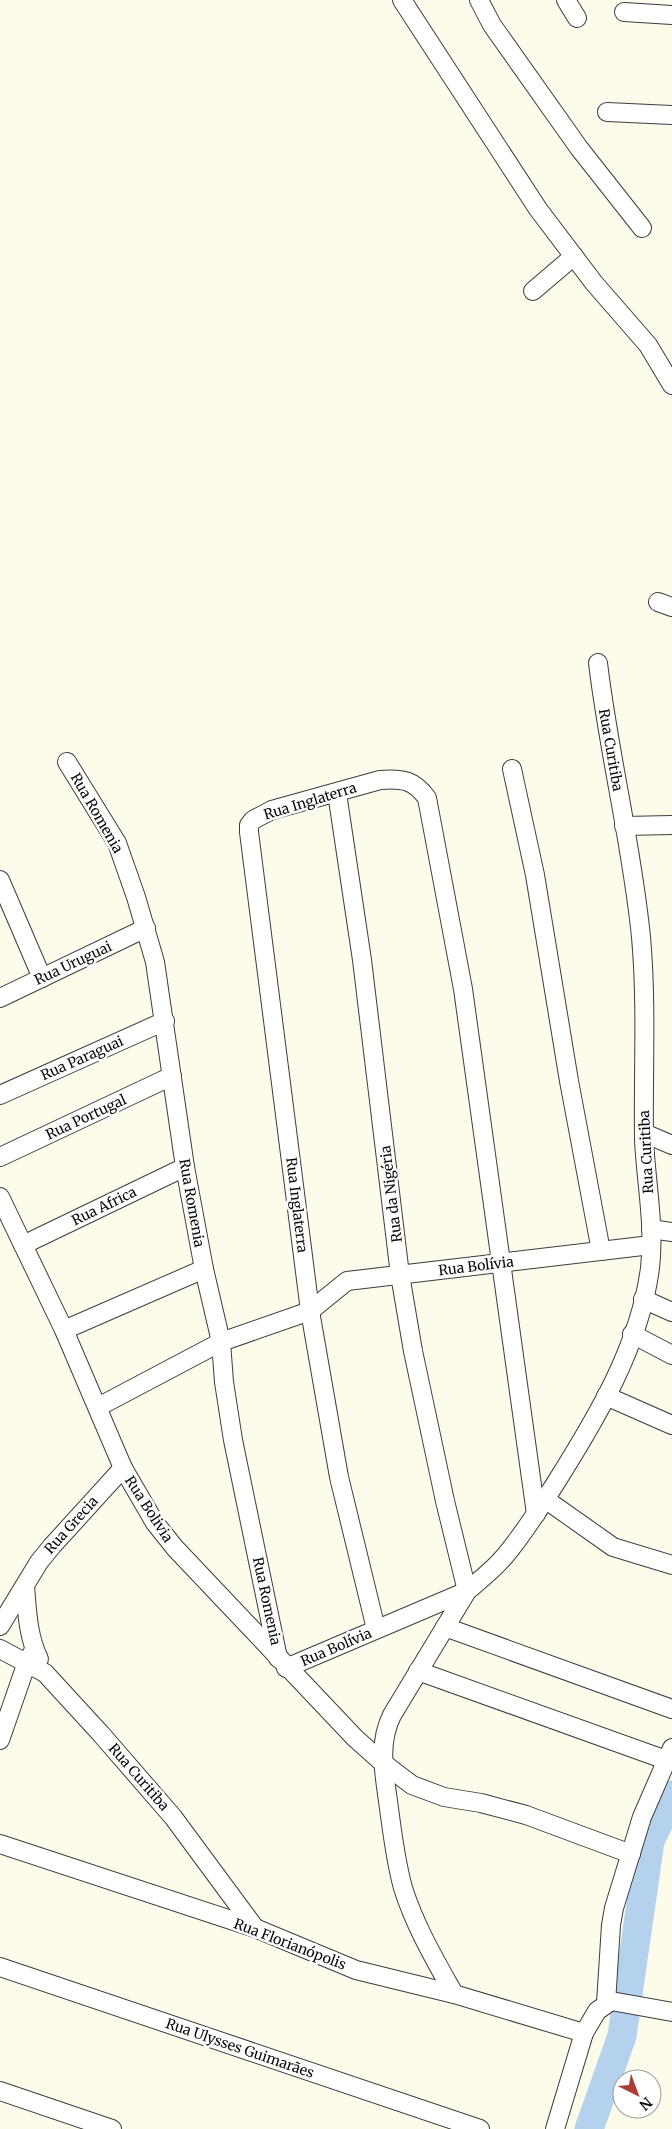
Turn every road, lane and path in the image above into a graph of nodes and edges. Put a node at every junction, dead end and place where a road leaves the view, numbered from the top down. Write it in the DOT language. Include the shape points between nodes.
graph roads {
  1 [pos="402,0"];
  2 [pos="478,0"];
  3 [pos="566,0"];
  4 [pos="624,12"];
  5 [pos="672,15"];
  6 [pos="577,18"];
  7 [pos="608,112"];
  8 [pos="672,115"];
  9 [pos="642,228"];
  10 [pos="574,256"];
  11 [pos="533,291"];
  12 [pos="672,385"];
  13 [pos="598,663"];
  14 [pos="67,762"];
  15 [pos="512,769"];
  16 [pos="337,793"];
  17 [pos="672,825"];
  18 [pos="624,826"];
  19 [pos="0,880"];
  20 [pos="146,928"];
  21 [pos="42,978"];
  22 [pos="0,998"];
  23 [pos="165,1021"];
  24 [pos="172,1076"];
  25 [pos="0,1095"];
  26 [pos="644,1133"];
  27 [pos="672,1145"];
  28 [pos="0,1157"];
  29 [pos="185,1167"];
  30 [pos="0,1198"];
  31 [pos="672,1232"];
  32 [pos="651,1237"];
  33 [pos="23,1245"];
  34 [pos="601,1251"];
  35 [pos="502,1262"];
  36 [pos="204,1269"];
  37 [pos="400,1275"];
  38 [pos="644,1299"];
  39 [pos="310,1311"];
  40 [pos="672,1312"];
  41 [pos="64,1330"];
  42 [pos="632,1334"];
  43 [pos="221,1342"];
  44 [pos="672,1355"];
  45 [pos="606,1396"];
  46 [pos="98,1407"];
  47 [pos="672,1425"];
  48 [pos="123,1468"];
  49 [pos="541,1506"];
  50 [pos="672,1565"];
  51 [pos="25,1586"];
  52 [pos="468,1591"];
  53 [pos="0,1626"];
  54 [pos="446,1627"];
  55 [pos="376,1629"];
  56 [pos="0,1649"];
  57 [pos="31,1656"];
  58 [pos="282,1663"];
  59 [pos="418,1671"];
  60 [pos="672,1708"];
  61 [pos="0,1740"];
  62 [pos="669,1754"];
  63 [pos="383,1762"];
  64 [pos="0,1844"];
  65 [pos="631,1854"];
  66 [pos="255,1928"];
  67 [pos="0,1967"];
  68 [pos="454,1994"];
  69 [pos="611,2002"];
  70 [pos="672,2012"];
  71 [pos="584,2033"];
  72 [pos="0,2091"];
  73 [pos="112,2129"];
  74 [pos="480,2129"];
  75 [pos="555,2129"];
  1 -- 10 [label="street" via="538,209"];
  2 -- 9 [label="street" via="492,25 579,148"];
  3 -- 6 [label="street"];
  4 -- 5 [label="street"];
  7 -- 8 [label="street"];
  10 -- 11 [label="street"];
  10 -- 12 [label="street" via="648,345"];
  13 -- 18 [label="street, Rua Curitiba"];
  14 -- 20 [label="street, Rua Romenia" via="116,842"];
  15 -- 34 [label="street" via="533,868"];
  16 -- 35 [label="street, Rua Inglaterra" via="393,779 414,784 427,798 460,972"];
  16 -- 37 [label="street, Rua da Nigéria" via="362,960"];
  16 -- 39 [label="street, Rua Inglaterra" via="272,810 249,825"];
  17 -- 18 [label="street"];
  18 -- 26 [label="street, Rua Curitiba" via="637,904 644,979"];
  19 -- 21 [label="street"];
  20 -- 21 [label="street, Rua Uruguai"];
  20 -- 23 [label="street, Rua Romenia"];
  21 -- 22 [label="street, Rua Uruguai"];
  23 -- 24 [label="street, Rua Romenia"];
  23 -- 25 [label="street, Rua Paraguai"];
  24 -- 28 [label="street, Rua Portugal"];
  24 -- 29 [label="street, Rua Romenia"];
  26 -- 27 [label="street"];
  26 -- 32 [label="street, Rua Curitiba"];
  29 -- 33 [label="street, Rua Africa"];
  29 -- 36 [label="street, Rua Romenia"];
  30 -- 33 [label="street, Rua Bolivia"];
  31 -- 32 [label="street, Rua Bolívia"];
  32 -- 34 [label="street, Rua Bolívia"];
  32 -- 38 [label="street, Rua Curitiba"];
  33 -- 41 [label="street, Rua Bolivia"];
  34 -- 35 [label="street, Rua Bolívia"];
  35 -- 37 [label="street, Rua Bolívia"];
  35 -- 49 [label="street, Rua Inglaterra"];
  36 -- 41 [label="street"];
  36 -- 43 [label="street, Rua Romenia"];
  37 -- 39 [label="street, Rua Bolívia" via="347,1281"];
  37 -- 52 [label="street, Rua da Nigéria" via="445,1501"];
  38 -- 40 [label="street"];
  38 -- 42 [label="street, Rua Curitiba"];
  39 -- 43 [label="street, Rua Bolívia"];
  39 -- 55 [label="street, Rua Inglaterra" via="339,1478"];
  41 -- 46 [label="street, Rua Bolivia"];
  42 -- 44 [label="street"];
  42 -- 45 [label="street, Rua Curitiba"];
  43 -- 46 [label="street, Rua Bolívia"];
  43 -- 58 [label="street, Rua Romenia" via="233,1440"];
  45 -- 47 [label="street"];
  45 -- 49 [label="street, Rua Curitiba"];
  46 -- 48 [label="street, Rua Bolivia"];
  48 -- 51 [label="street, Rua Grecia" via="52,1546"];
  48 -- 58 [label="street, Rua Bolivia" via="155,1523 175,1548"];
  49 -- 50 [label="street" via="614,1547"];
  49 -- 52 [label="street, Rua Curitiba" via="505,1556"];
  51 -- 53 [label="street, Rua Grecia"];
  51 -- 57 [label="street"];
  52 -- 54 [label="street"];
  52 -- 55 [label="street, Rua Bolívia"];
  54 -- 59 [label="street"];
  54 -- 60 [label="street"];
  55 -- 58 [label="street, Rua Bolívia"];
  56 -- 57 [label="street"];
  57 -- 61 [label="street"];
  57 -- 66 [label="street, Rua Curitiba" via="161,1801"];
  58 -- 63 [label="street, Rua Bolivia"];
  59 -- 62 [label="street"];
  59 -- 63 [label="street" via="387,1724 383,1737"];
  62 -- 65 [label="street" via="642,1817"];
  63 -- 65 [label="street, Rua Bolivia" via="412,1785 431,1794 526,1815"];
  63 -- 68 [label="street" via="403,1888 420,1931"];
  64 -- 66 [label="street, Rua Florianópolis"];
  65 -- 69 [label="street" via="611,1925"];
  66 -- 68 [label="street, Rua Florianópolis" via="356,1970"];
  67 -- 74 [label="street, Rua Ulysses Guimarães"];
  68 -- 71 [label="street, Rua Florianópolis"];
  69 -- 70 [label="street"];
  69 -- 71 [label="street" via="591,2019"];
  71 -- 75 [label="street"];
  72 -- 73 [label="street"];
}
